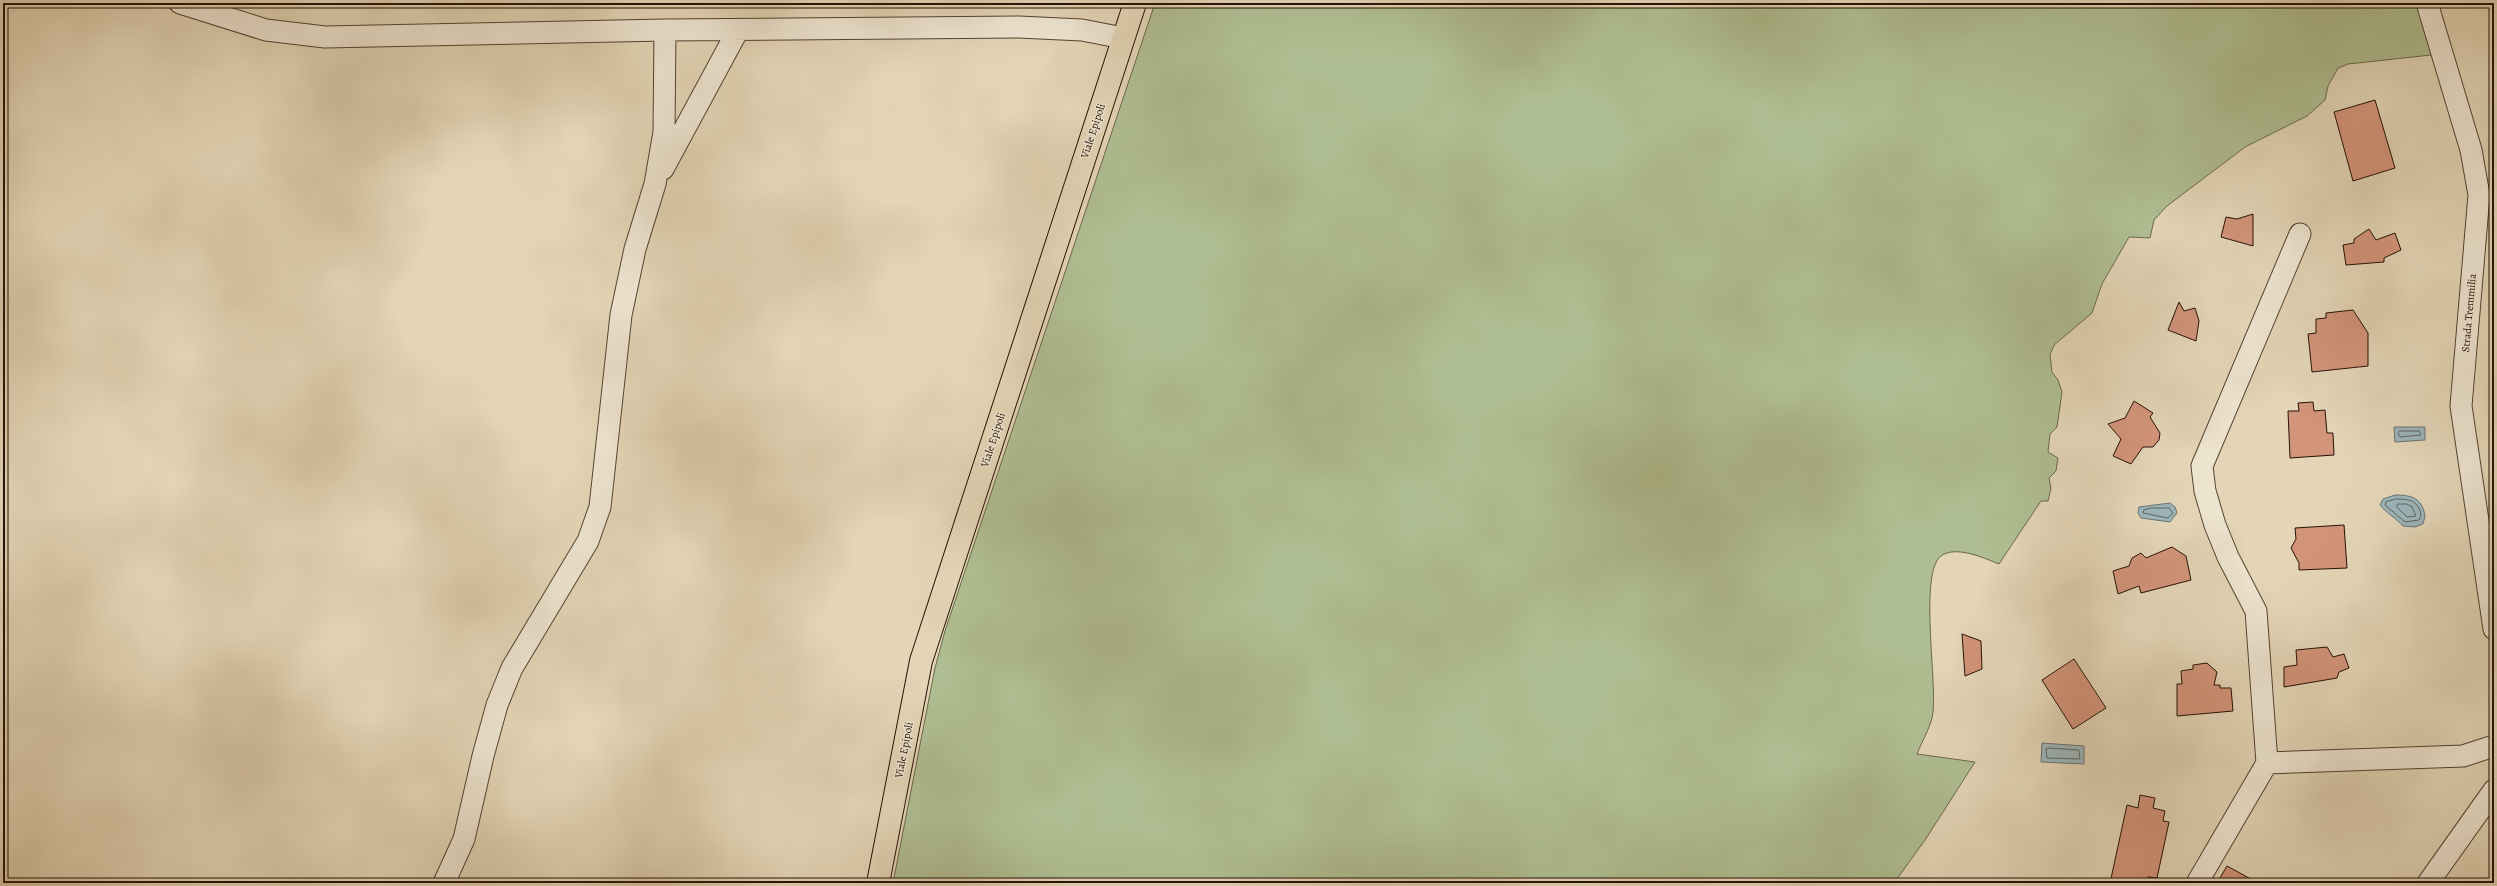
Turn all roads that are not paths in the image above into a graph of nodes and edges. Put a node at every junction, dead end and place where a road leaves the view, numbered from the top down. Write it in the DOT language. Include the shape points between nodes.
graph roads {
  1 [pos="180,3"];
  2 [pos="1135,3"];
  3 [pos="2427,3"];
  4 [pos="665,30"];
  5 [pos="738,30"];
  6 [pos="1123,38"];
  7 [pos="655,184"];
  8 [pos="2300,234"];
  9 [pos="2494,628"];
  10 [pos="2494,746"];
  11 [pos="2267,764"];
  12 [pos="2494,790"];
  13 [pos="444,883"];
  14 [pos="878,883"];
  15 [pos="2197,883"];
  16 [pos="2428,883"];
  1 -- 4 [label="street" via="266,30 325,37"];
  2 -- 6 [label="main road, Viale Epipoli"];
  3 -- 9 [label="street, Strada Tremmilia" via="2471,150 2479,195 2461,406"];
  4 -- 5 [label="street"];
  4 -- 7 [label="street" via="664,132"];
  5 -- 6 [label="street" via="1019,27 1082,30"];
  5 -- 7 [label="street"];
  6 -- 14 [label="main road, Viale Epipoli" via="921,661"];
  7 -- 13 [label="street" via="635,248 621,315 600,507 588,541 512,668 497,705 464,839"];
  8 -- 11 [label="street" via="2202,466 2205,491 2215,524 2228,557 2256,611"];
  10 -- 11 [label="street" via="2463,756"];
  11 -- 15 [label="street"];
  12 -- 16 [label="street"];
}
